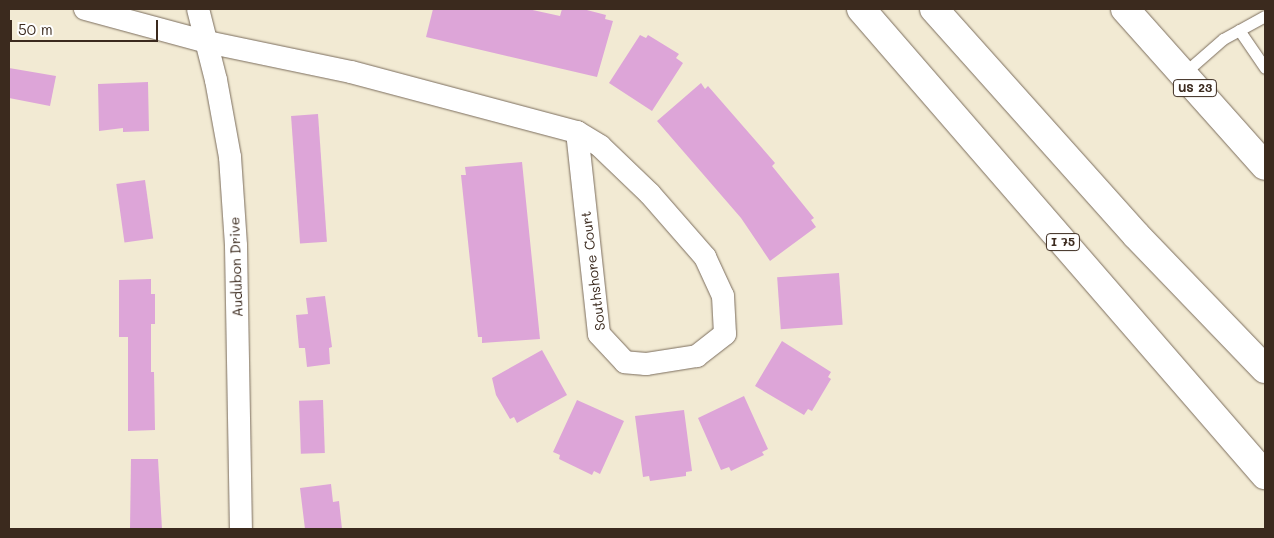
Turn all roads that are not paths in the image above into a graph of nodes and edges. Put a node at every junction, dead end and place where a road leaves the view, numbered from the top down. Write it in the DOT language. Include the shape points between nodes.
graph roads {
  1 [pos="85,9"];
  2 [pos="198,9"];
  3 [pos="860,9"];
  4 [pos="934,9"];
  5 [pos="1125,9"];
  6 [pos="1265,16"];
  7 [pos="1239,30"];
  8 [pos="207,42"];
  9 [pos="1265,68"];
  10 [pos="1183,74"];
  11 [pos="577,132"];
  12 [pos="1265,166"];
  13 [pos="1265,369"];
  14 [pos="1265,475"];
  15 [pos="241,529"];
  1 -- 8 [label="street, Southshore Court"];
  2 -- 8 [label="street, Audubon Drive"];
  3 -- 14 [label="main road, I 75"];
  4 -- 13 [label="main road" via="1136,234"];
  5 -- 10 [label="main road, US 23"];
  6 -- 7 [label="lane"];
  7 -- 9 [label="lane"];
  7 -- 10 [label="lane" via="1223,39"];
  8 -- 11 [label="street, Southshore Court" via="350,72"];
  8 -- 15 [label="street, Audubon Drive" via="230,157 236,236"];
  10 -- 12 [label="main road, US 23"];
  11 -- 11 [label="street, Southshore Court" via="600,146 650,194 706,257 723,296 725,334 697,356 646,364 626,362 606,345 599,334"];
}
